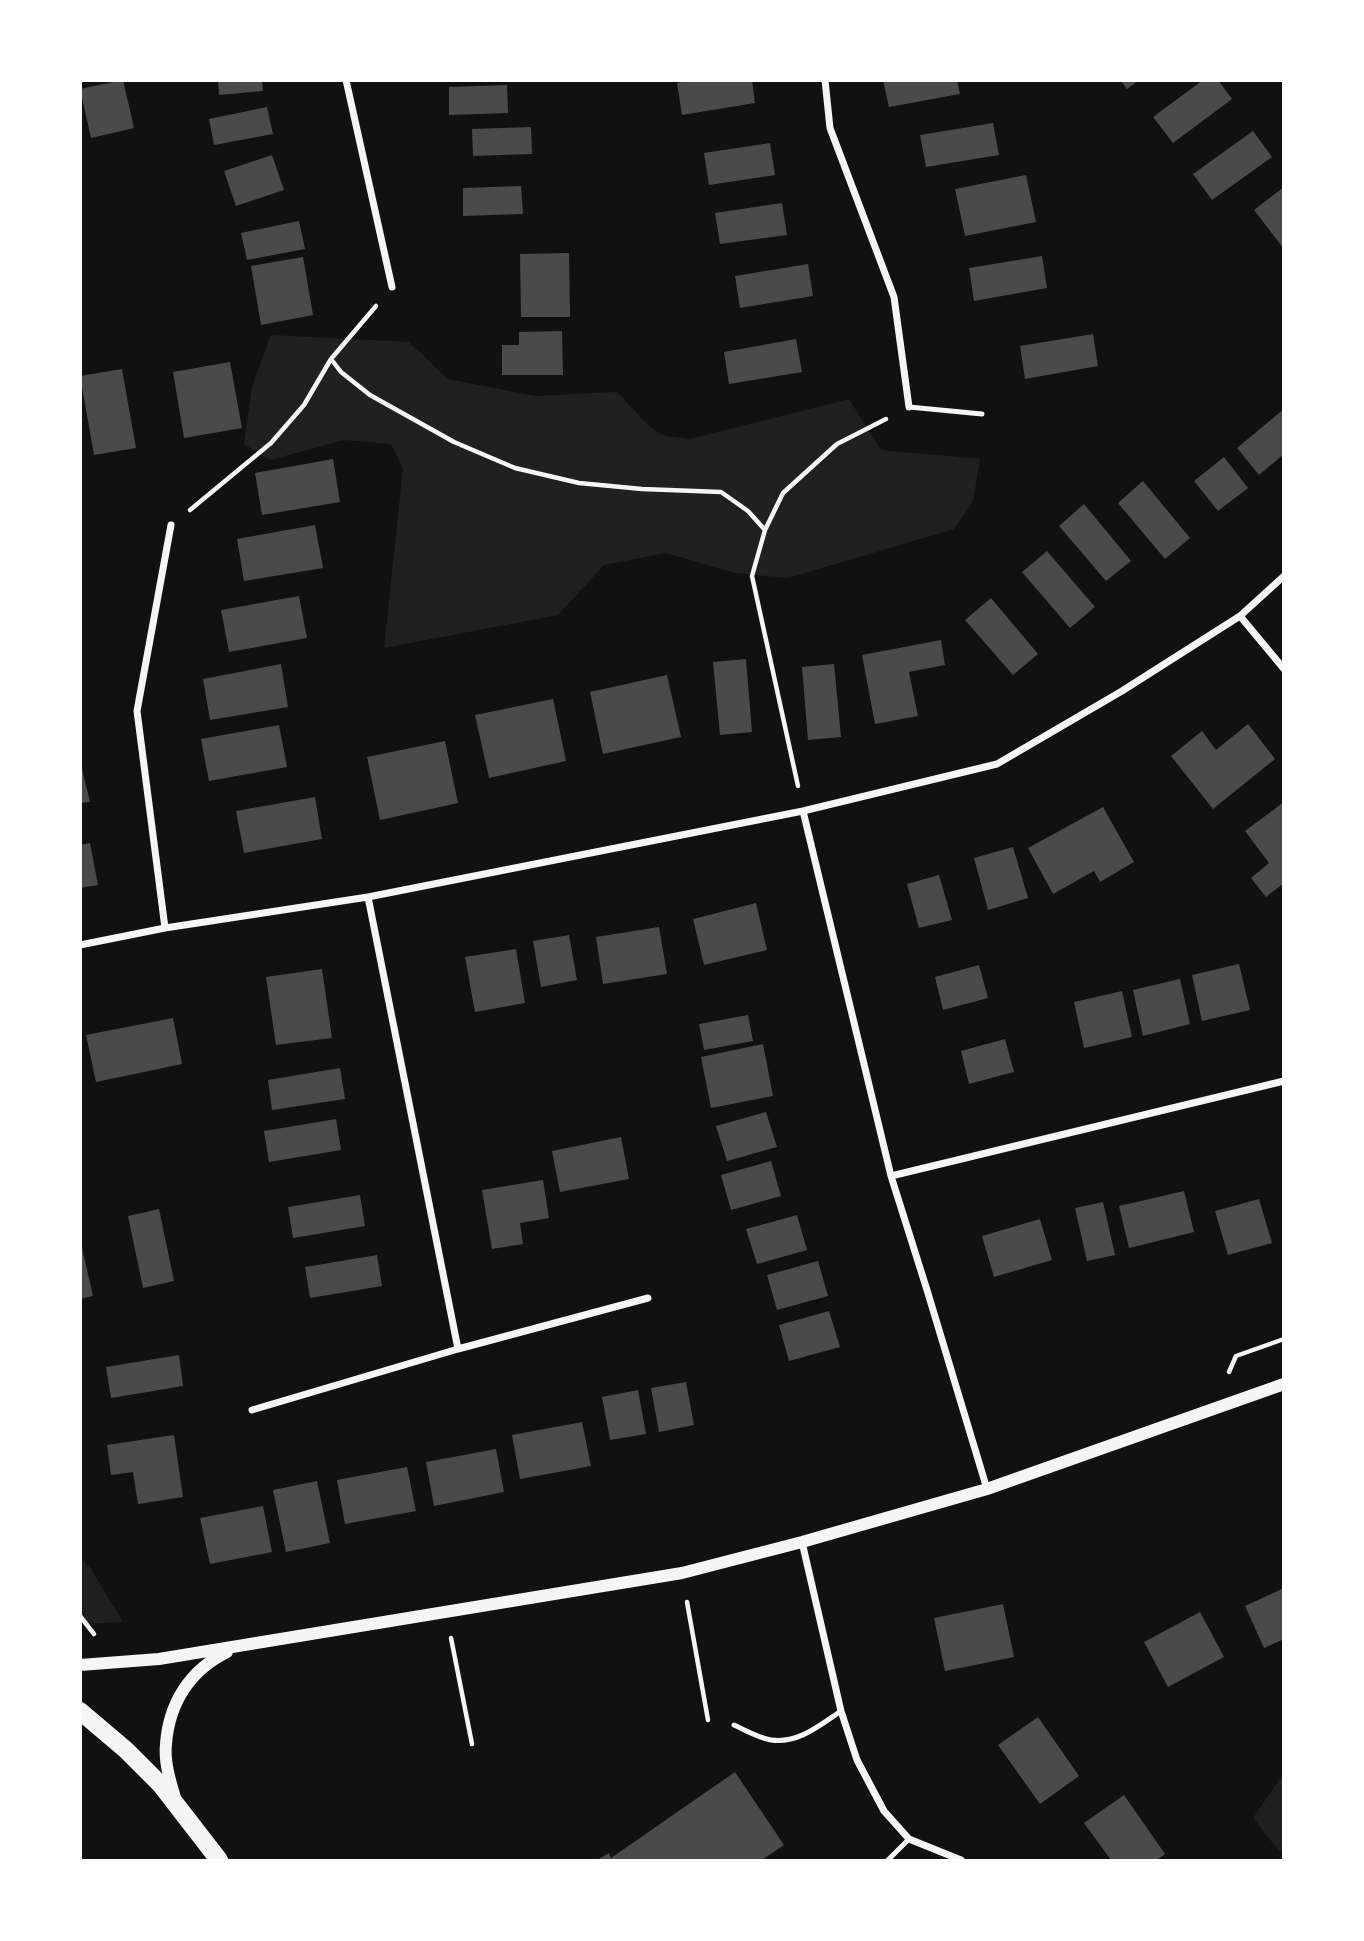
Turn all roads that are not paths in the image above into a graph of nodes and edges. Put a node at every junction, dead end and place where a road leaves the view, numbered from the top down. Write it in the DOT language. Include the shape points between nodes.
graph roads {
  1 [pos="346,80"];
  2 [pos="825,80"];
  3 [pos="392,287"];
  4 [pos="909,407"];
  5 [pos="982,414"];
  6 [pos="171,525"];
  7 [pos="1283,576"];
  8 [pos="1240,616"];
  9 [pos="1283,669"];
  10 [pos="803,811"];
  11 [pos="368,897"];
  12 [pos="165,928"];
  13 [pos="80,945"];
  14 [pos="1283,1081"];
  15 [pos="891,1176"];
  16 [pos="648,1298"];
  17 [pos="458,1349"];
  18 [pos="1283,1384"];
  19 [pos="252,1410"];
  20 [pos="986,1489"];
  21 [pos="802,1542"];
  22 [pos="240,1646"];
  23 [pos="80,1665"];
  24 [pos="80,1711"];
  25 [pos="841,1711"];
  26 [pos="734,1725"];
  27 [pos="177,1806"];
  28 [pos="909,1839"];
  29 [pos="219,1860"];
  30 [pos="888,1860"];
  31 [pos="961,1860"];
  1 -- 3 [label="street"];
  2 -- 4 [label="street" via="830,128 894,297"];
  4 -- 5 [label="lane"];
  6 -- 12 [label="street" via="137,711"];
  7 -- 8 [label="street"];
  8 -- 9 [label="street"];
  8 -- 10 [label="street" via="997,764"];
  10 -- 11 [label="street"];
  10 -- 15 [label="street"];
  11 -- 12 [label="street"];
  11 -- 17 [label="street"];
  12 -- 13 [label="street"];
  14 -- 15 [label="street"];
  15 -- 20 [label="street"];
  16 -- 17 [label="street"];
  17 -- 19 [label="street"];
  18 -- 20 [label="street"];
  20 -- 21 [label="street"];
  21 -- 22 [label="street" via="682,1573"];
  21 -- 25 [label="street"];
  22 -- 23 [label="street"];
  22 -- 27 [label="street" via="209,1661 177,1699 166,1745"];
  24 -- 27 [label="main road" via="126,1750"];
  25 -- 26 [label="lane" via="790,1740 769,1740"];
  25 -- 28 [label="street" via="857,1759 884,1811"];
  27 -- 29 [label="main road"];
  28 -- 30 [label="lane"];
  28 -- 31 [label="street"];
}
